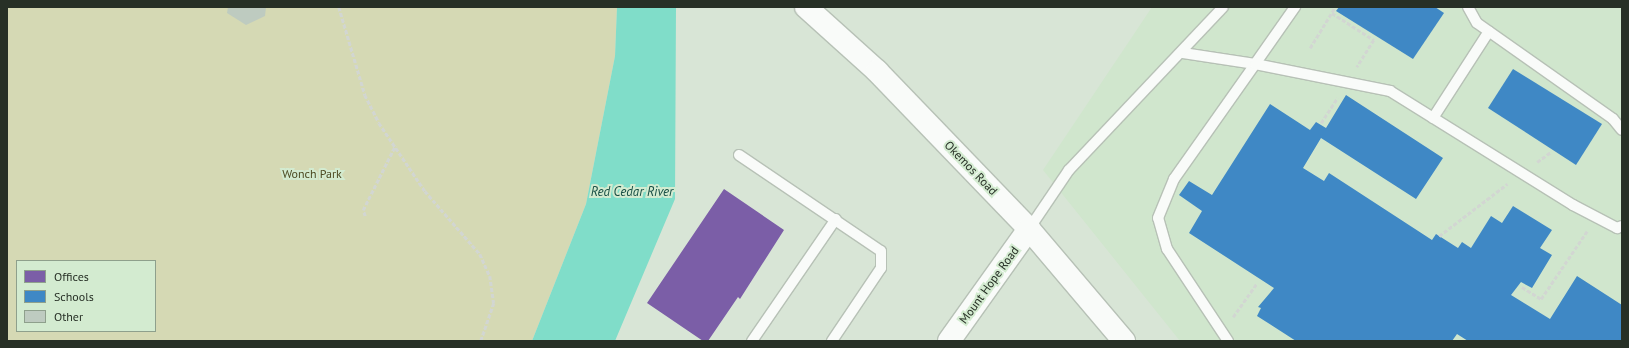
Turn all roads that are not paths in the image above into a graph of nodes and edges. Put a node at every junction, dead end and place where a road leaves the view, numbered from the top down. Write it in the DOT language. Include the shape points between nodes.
graph roads {
  1 [pos="806,7"];
  2 [pos="1223,7"];
  3 [pos="1294,7"];
  4 [pos="1468,7"];
  5 [pos="1489,31"];
  6 [pos="1183,53"];
  7 [pos="1255,64"];
  8 [pos="1433,118"];
  9 [pos="1622,130"];
  10 [pos="739,155"];
  11 [pos="836,219"];
  12 [pos="1622,226"];
  13 [pos="1029,229"];
  14 [pos="752,341"];
  15 [pos="832,341"];
  16 [pos="949,341"];
  17 [pos="1124,341"];
  18 [pos="1228,341"];
  1 -- 13 [label="main road, Okemos Road" via="877,71"];
  2 -- 6 [label="lane"];
  3 -- 7 [label="lane"];
  4 -- 5 [label="lane" via="1477,23"];
  5 -- 8 [label="lane"];
  5 -- 9 [label="lane" via="1613,119"];
  6 -- 7 [label="lane"];
  6 -- 13 [label="lane" via="1069,170"];
  7 -- 8 [label="lane" via="1390,92"];
  7 -- 18 [label="lane" via="1174,179 1158,218 1167,249"];
  8 -- 12 [label="lane" via="1596,217 1617,228"];
  10 -- 11 [label="lane"];
  11 -- 14 [label="lane"];
  11 -- 15 [label="lane" via="877,247 883,262"];
  13 -- 16 [label="main road, Mount Hope Road"];
  13 -- 17 [label="main road, Okemos Road"];
}
